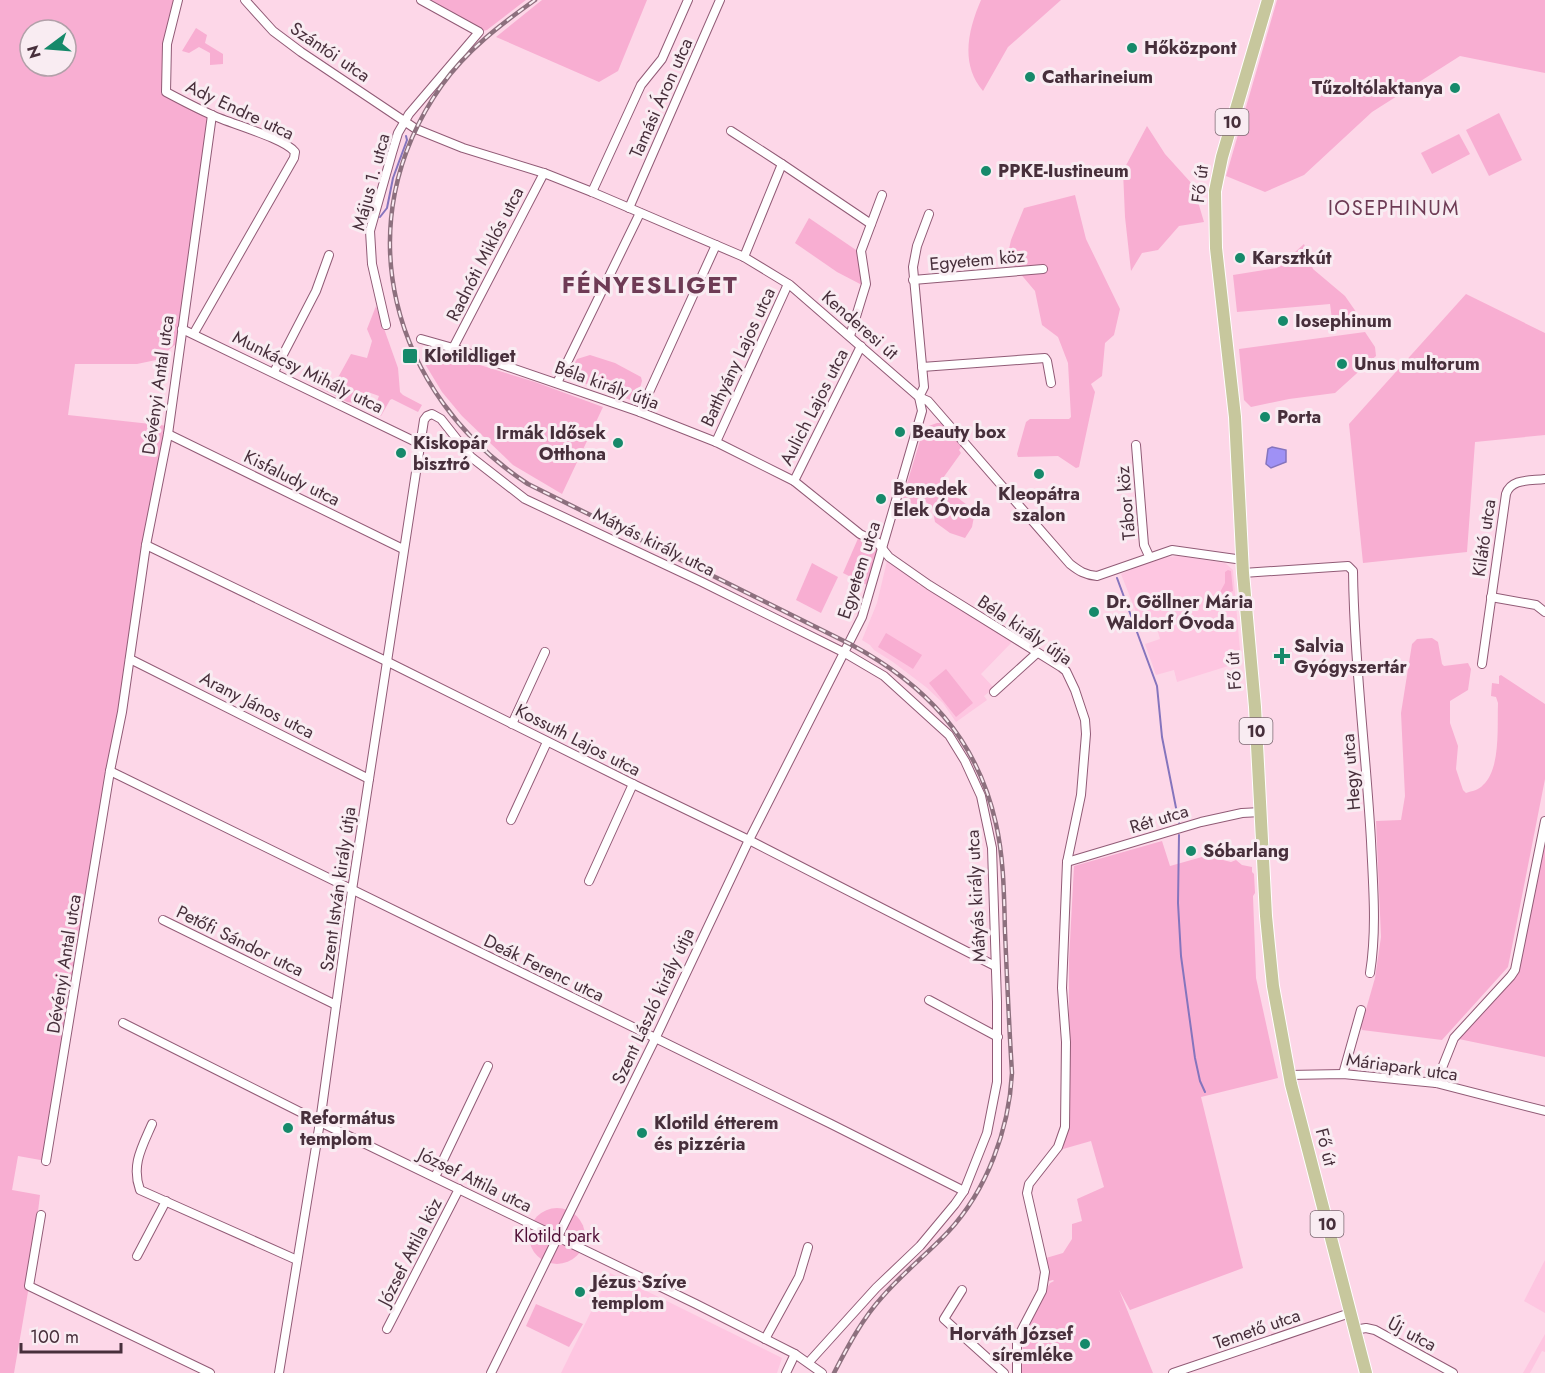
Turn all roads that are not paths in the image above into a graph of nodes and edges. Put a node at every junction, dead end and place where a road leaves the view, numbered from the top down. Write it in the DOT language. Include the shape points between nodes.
graph roads {
  1 [pos="178,0"];
  2 [pos="245,0"];
  3 [pos="421,0"];
  4 [pos="688,0"];
  5 [pos="720,0"];
  6 [pos="1268,0"];
  7 [pos="212,115"];
  8 [pos="404,122"];
  9 [pos="731,131"];
  10 [pos="782,164"];
  11 [pos="544,173"];
  12 [pos="592,192"];
  13 [pos="882,195"];
  14 [pos="629,208"];
  15 [pos="640,213"];
  16 [pos="929,214"];
  17 [pos="871,224"];
  18 [pos="716,244"];
  19 [pos="329,255"];
  20 [pos="744,258"];
  21 [pos="1043,269"];
  22 [pos="913,280"];
  23 [pos="788,284"];
  24 [pos="386,325"];
  25 [pos="182,329"];
  26 [pos="194,333"];
  27 [pos="850,336"];
  28 [pos="421,339"];
  29 [pos="861,346"];
  30 [pos="453,348"];
  31 [pos="922,368"];
  32 [pos="274,372"];
  33 [pos="557,383"];
  34 [pos="1051,383"];
  35 [pos="919,397"];
  36 [pos="922,411"];
  37 [pos="640,412"];
  38 [pos="432,414"];
  39 [pos="940,414"];
  40 [pos="168,434"];
  41 [pos="716,442"];
  42 [pos="420,444"];
  43 [pos="1136,445"];
  44 [pos="1545,479"];
  45 [pos="794,481"];
  46 [pos="146,545"];
  47 [pos="403,549"];
  48 [pos="883,549"];
  49 [pos="1149,556"];
  50 [pos="1243,566"];
  51 [pos="1352,568"];
  52 [pos="1491,597"];
  53 [pos="1545,612"];
  54 [pos="545,652"];
  55 [pos="845,653"];
  56 [pos="1037,653"];
  57 [pos="130,659"];
  58 [pos="388,662"];
  59 [pos="1482,664"];
  60 [pos="994,692"];
  61 [pos="512,724"];
  62 [pos="547,742"];
  63 [pos="110,771"];
  64 [pos="369,779"];
  65 [pos="633,784"];
  66 [pos="1261,812"];
  67 [pos="511,820"];
  68 [pos="1545,821"];
  69 [pos="749,840"];
  70 [pos="1067,862"];
  71 [pos="589,880"];
  72 [pos="352,890"];
  73 [pos="163,920"];
  74 [pos="995,966"];
  75 [pos="1370,973"];
  76 [pos="929,1000"];
  77 [pos="336,1005"];
  78 [pos="1361,1010"];
  79 [pos="123,1023"];
  80 [pos="998,1037"];
  81 [pos="655,1039"];
  82 [pos="488,1065"];
  83 [pos="1342,1074"];
  84 [pos="1289,1075"];
  85 [pos="1436,1083"];
  86 [pos="1545,1111"];
  87 [pos="320,1122"];
  88 [pos="152,1124"];
  89 [pos="46,1161"];
  90 [pos="435,1178"];
  91 [pos="459,1189"];
  92 [pos="964,1191"];
  93 [pos="166,1201"];
  94 [pos="41,1215"];
  95 [pos="558,1237"];
  96 [pos="808,1247"];
  97 [pos="137,1256"];
  98 [pos="297,1260"];
  99 [pos="962,1290"];
  100 [pos="1350,1313"];
  101 [pos="387,1329"];
  102 [pos="1354,1330"];
  103 [pos="765,1339"];
  104 [pos="795,1354"];
  105 [pos="810,1362"];
  106 [pos="210,1373"];
  107 [pos="279,1373"];
  108 [pos="491,1373"];
  109 [pos="786,1373"];
  110 [pos="822,1373"];
  111 [pos="1004,1373"];
  112 [pos="1017,1373"];
  113 [pos="1173,1373"];
  114 [pos="1366,1373"];
  115 [pos="1453,1373"];
  1 -- 7 [label="street, Ady Endre utca" via="167,44 166,92"];
  2 -- 8 [label="street, Szántói utca" via="273,31"];
  3 -- 8 [label="street, Május 1. utca" via="479,32"];
  4 -- 12 [label="street" via="662,59 641,85"];
  5 -- 14 [label="street, Tamási Áron utca"];
  6 -- 50 [label="main road, Fő út / 10" via="1215,191 1216,248 1235,417"];
  7 -- 25 [label="street, Dévényi Antal utca"];
  7 -- 26 [label="street, Ady Endre utca" via="295,152"];
  8 -- 11 [label="street, Kenderesi út" via="463,148"];
  8 -- 24 [label="street, Május 1. utca" via="370,231 372,264"];
  9 -- 10 [label="street"];
  10 -- 17 [label="street"];
  10 -- 20 [label="street"];
  11 -- 12 [label="street, Kenderesi út"];
  11 -- 30 [label="street, Radnóti Miklós utca"];
  12 -- 14 [label="street, Kenderesi út"];
  13 -- 17 [label="street"];
  14 -- 15 [label="street, Kenderesi út"];
  15 -- 18 [label="street, Kenderesi út"];
  15 -- 33 [label="street"];
  16 -- 22 [label="street, Egyetem utca" via="917,246"];
  17 -- 27 [label="street" via="861,251 866,284"];
  18 -- 20 [label="street, Kenderesi út"];
  18 -- 37 [label="street"];
  19 -- 32 [label="street" via="316,291"];
  20 -- 23 [label="street, Kenderesi út"];
  21 -- 22 [label="street, Egyetem köz"];
  22 -- 31 [label="street, Egyetem utca"];
  23 -- 27 [label="street, Kenderesi út"];
  23 -- 41 [label="street, Batthyány Lajos utca"];
  25 -- 26 [label="street, Munkácsy Mihály utca"];
  25 -- 40 [label="street, Dévényi Antal utca"];
  26 -- 32 [label="street, Munkácsy Mihály utca"];
  27 -- 29 [label="street, Kenderesi út"];
  28 -- 30 [label="street, Béla király útja"];
  29 -- 35 [label="street, Kenderesi út"];
  29 -- 45 [label="street, Aulich Lajos utca"];
  30 -- 33 [label="street, Béla király útja"];
  31 -- 34 [label="street" via="1045,358"];
  31 -- 35 [label="street, Egyetem utca" via="924,387"];
  32 -- 42 [label="street, Munkácsy Mihály utca"];
  33 -- 37 [label="street, Béla király útja"];
  35 -- 36 [label="street, Egyetem utca"];
  35 -- 39 [label="street, Kenderesi út"];
  36 -- 39 [label="street"];
  36 -- 48 [label="street, Egyetem utca"];
  37 -- 41 [label="street, Béla király útja"];
  38 -- 42 [label="street, Szent István király útja" via="424,420"];
  38 -- 55 [label="street, Mátyás király utca" via="441,419 471,457 525,499"];
  39 -- 49 [label="street, Kenderesi út" via="1078,570 1097,576"];
  40 -- 46 [label="street, Dévényi Antal utca"];
  40 -- 47 [label="street, Kisfaludy utca"];
  41 -- 45 [label="street, Béla király útja"];
  42 -- 47 [label="street, Szent István király útja"];
  43 -- 49 [label="street, Tábor köz" via="1144,545"];
  44 -- 52 [label="street, Kilátó utca" via="1515,483 1507,489"];
  45 -- 48 [label="street, Béla király útja"];
  46 -- 57 [label="street, Dévényi Antal utca"];
  46 -- 58 [label="street, Kossuth Lajos utca"];
  47 -- 58 [label="street, Szent István király útja"];
  48 -- 55 [label="street, Egyetem utca" via="865,611"];
  48 -- 56 [label="street, Béla király útja" via="929,585"];
  49 -- 50 [label="street, Kenderesi út" via="1172,550"];
  50 -- 51 [label="street, Kenderesi út"];
  50 -- 66 [label="main road, Fő út / 10"];
  51 -- 75 [label="street, Hegy utca" via="1375,931"];
  52 -- 53 [label="street, Kilátó utca" via="1536,605"];
  52 -- 59 [label="street, Kilátó utca"];
  54 -- 61 [label="street"];
  55 -- 69 [label="street, Szent László király útja"];
  55 -- 74 [label="street, Mátyás király utca" via="884,676 926,712 949,735 965,761 981,796 992,848"];
  56 -- 60 [label="street"];
  56 -- 70 [label="street, Béla király útja" via="1066,671 1086,726 1083,782"];
  57 -- 63 [label="street, Dévényi Antal utca"];
  57 -- 64 [label="street, Arany János utca"];
  58 -- 61 [label="street, Kossuth Lajos utca"];
  58 -- 64 [label="street, Szent István király útja"];
  61 -- 62 [label="street, Kossuth Lajos utca"];
  62 -- 65 [label="street, Kossuth Lajos utca"];
  62 -- 67 [label="street"];
  63 -- 72 [label="street, Deák Ferenc utca"];
  63 -- 89 [label="street, Dévényi Antal utca"];
  64 -- 72 [label="street, Szent István király útja"];
  65 -- 69 [label="street, Kossuth Lajos utca"];
  65 -- 71 [label="street"];
  66 -- 70 [label="street, Rét utca" via="1210,819"];
  66 -- 84 [label="main road, Fő út / 10" via="1273,986"];
  68 -- 85 [label="street" via="1515,970 1454,1038"];
  69 -- 74 [label="street, Kossuth Lajos utca"];
  69 -- 81 [label="street, Szent László király útja"];
  70 -- 112 [label="street, Béla király útja" via="1062,988 1065,1127 1058,1147 1029,1184 1027,1193 1045,1272 1042,1291 1017,1339"];
  72 -- 77 [label="street, Szent István király útja"];
  72 -- 81 [label="street, Deák Ferenc utca"];
  73 -- 77 [label="street, Petőfi Sándor utca"];
  74 -- 80 [label="street, Mátyás király utca"];
  76 -- 80 [label="street"];
  77 -- 87 [label="street, Szent István király útja"];
  78 -- 83 [label="street"];
  79 -- 87 [label="street, József Attila utca"];
  80 -- 92 [label="street, Mátyás király utca" via="992,1115"];
  81 -- 92 [label="street, Deák Ferenc utca"];
  81 -- 95 [label="street, Szent László király útja"];
  82 -- 90 [label="street"];
  83 -- 84 [label="street, Máriapark utca"];
  83 -- 85 [label="street, Máriapark utca"];
  84 -- 100 [label="main road, Fő út / 10"];
  85 -- 86 [label="street, Máriapark utca"];
  87 -- 90 [label="street, József Attila utca"];
  87 -- 98 [label="street, Szent István király útja"];
  88 -- 93 [label="street" via="136,1166 136,1178 140,1190"];
  90 -- 91 [label="street, József Attila utca"];
  91 -- 95 [label="street, József Attila utca"];
  91 -- 101 [label="street, József Attila köz"];
  92 -- 105 [label="street, Mátyás király utca" via="920,1246 876,1288"];
  93 -- 97 [label="street"];
  93 -- 98 [label="street"];
  94 -- 106 [label="street" via="29,1286"];
  95 -- 103 [label="street, József Attila utca"];
  95 -- 108 [label="street, Szent László király útja"];
  96 -- 103 [label="street" via="799,1277"];
  98 -- 107 [label="street, Szent István király útja"];
  99 -- 111 [label="street" via="944,1319"];
  100 -- 102 [label="main road, Fő út / 10"];
  100 -- 113 [label="street, Temető utca"];
  102 -- 114 [label="main road, Fő út / 10"];
  102 -- 115 [label="street, Új utca" via="1375,1330"];
  103 -- 104 [label="street, József Attila utca"];
  104 -- 105 [label="street, József Attila utca"];
  104 -- 109 [label="street"];
  105 -- 110 [label="street, József Attila utca"];
}
